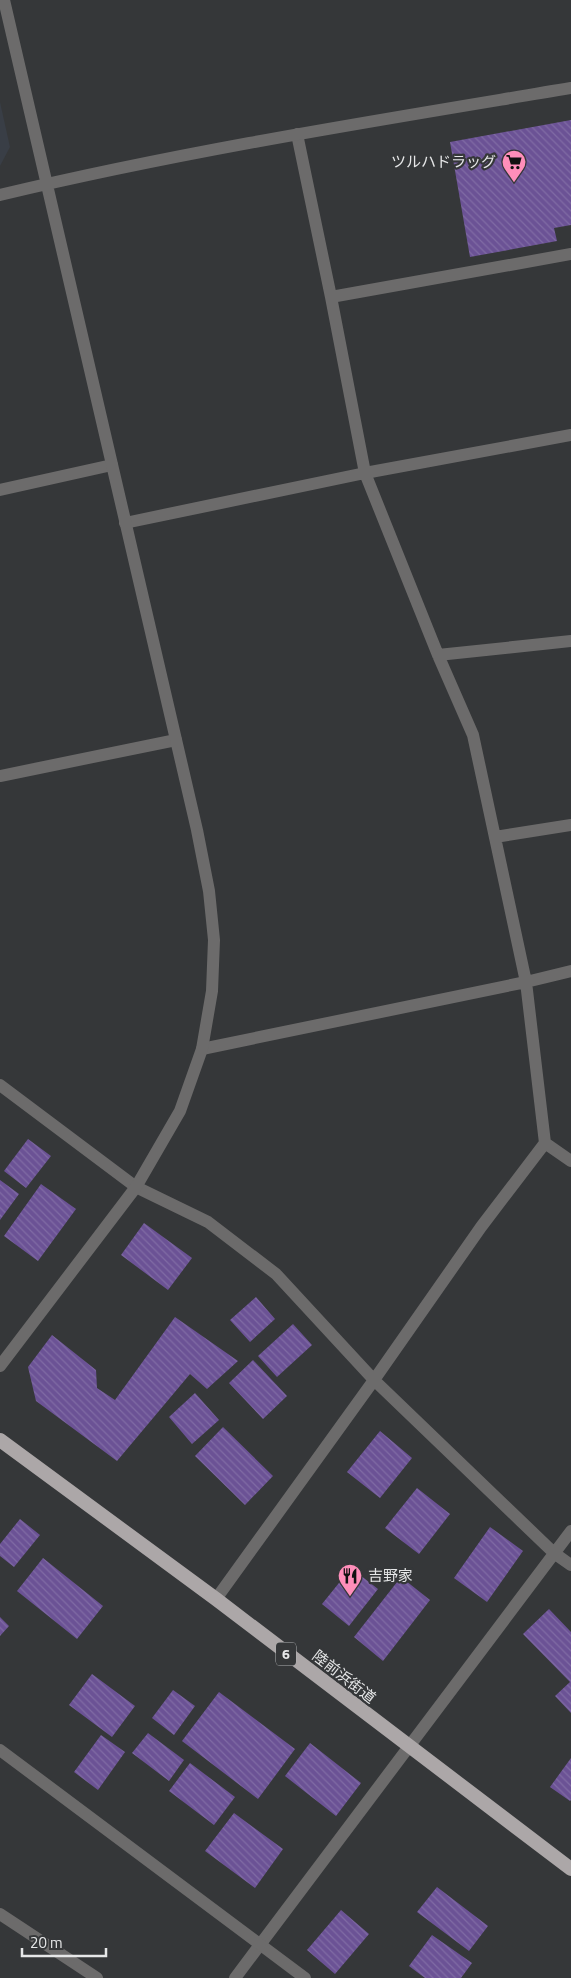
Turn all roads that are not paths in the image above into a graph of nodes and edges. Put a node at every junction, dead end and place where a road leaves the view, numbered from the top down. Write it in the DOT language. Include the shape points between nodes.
graph roads {
  1 [pos="4,0"];
  2 [pos="571,88"];
  3 [pos="296,134"];
  4 [pos="47,184"];
  5 [pos="0,195"];
  6 [pos="571,254"];
  7 [pos="331,297"];
  8 [pos="571,434"];
  9 [pos="112,466"];
  10 [pos="365,473"];
  11 [pos="0,490"];
  12 [pos="125,523"];
  13 [pos="571,641"];
  14 [pos="438,655"];
  15 [pos="176,740"];
  16 [pos="0,776"];
  17 [pos="571,825"];
  18 [pos="495,837"];
  19 [pos="571,970"];
  20 [pos="526,982"];
  21 [pos="202,1048"];
  22 [pos="0,1085"];
  23 [pos="545,1144"];
  24 [pos="570,1160"];
  25 [pos="136,1187"];
  26 [pos="0,1366"];
  27 [pos="374,1380"];
  28 [pos="0,1440"];
  29 [pos="571,1531"];
  30 [pos="554,1553"];
  31 [pos="571,1565"];
  32 [pos="216,1599"];
  33 [pos="408,1747"];
  34 [pos="0,1750"];
  35 [pos="571,1869"];
  36 [pos="0,1914"];
  37 [pos="261,1943"];
  38 [pos="98,1978"];
  39 [pos="235,1978"];
  40 [pos="305,1978"];
  1 -- 4 [label="street"];
  2 -- 3 [label="street"];
  3 -- 4 [label="street"];
  3 -- 7 [label="street"];
  4 -- 5 [label="street"];
  4 -- 9 [label="street"];
  6 -- 7 [label="street"];
  7 -- 10 [label="street"];
  8 -- 10 [label="street"];
  9 -- 11 [label="street"];
  9 -- 12 [label="street"];
  10 -- 12 [label="street"];
  10 -- 14 [label="street"];
  12 -- 15 [label="street"];
  13 -- 14 [label="street"];
  14 -- 18 [label="street" via="473,735"];
  15 -- 16 [label="street"];
  15 -- 21 [label="street" via="209,891 214,940 212,991"];
  17 -- 18 [label="street"];
  18 -- 20 [label="street"];
  19 -- 20 [label="street"];
  20 -- 21 [label="street"];
  20 -- 23 [label="street"];
  21 -- 25 [label="street" via="180,1111"];
  22 -- 25 [label="street"];
  23 -- 24 [label="street"];
  23 -- 27 [label="street" via="481,1227"];
  25 -- 26 [label="street"];
  25 -- 27 [label="street" via="208,1222 276,1274"];
  27 -- 30 [label="street"];
  27 -- 32 [label="street"];
  28 -- 32 [label="highway, 陸前浜街道 / 6"];
  29 -- 30 [label="street"];
  30 -- 31 [label="street"];
  30 -- 33 [label="street"];
  32 -- 33 [label="highway, 陸前浜街道 / 6"];
  33 -- 35 [label="highway, 陸前浜街道 / 6"];
  33 -- 37 [label="street"];
  34 -- 37 [label="street"];
  36 -- 38 [label="street"];
  37 -- 39 [label="street"];
  37 -- 40 [label="street"];
}
